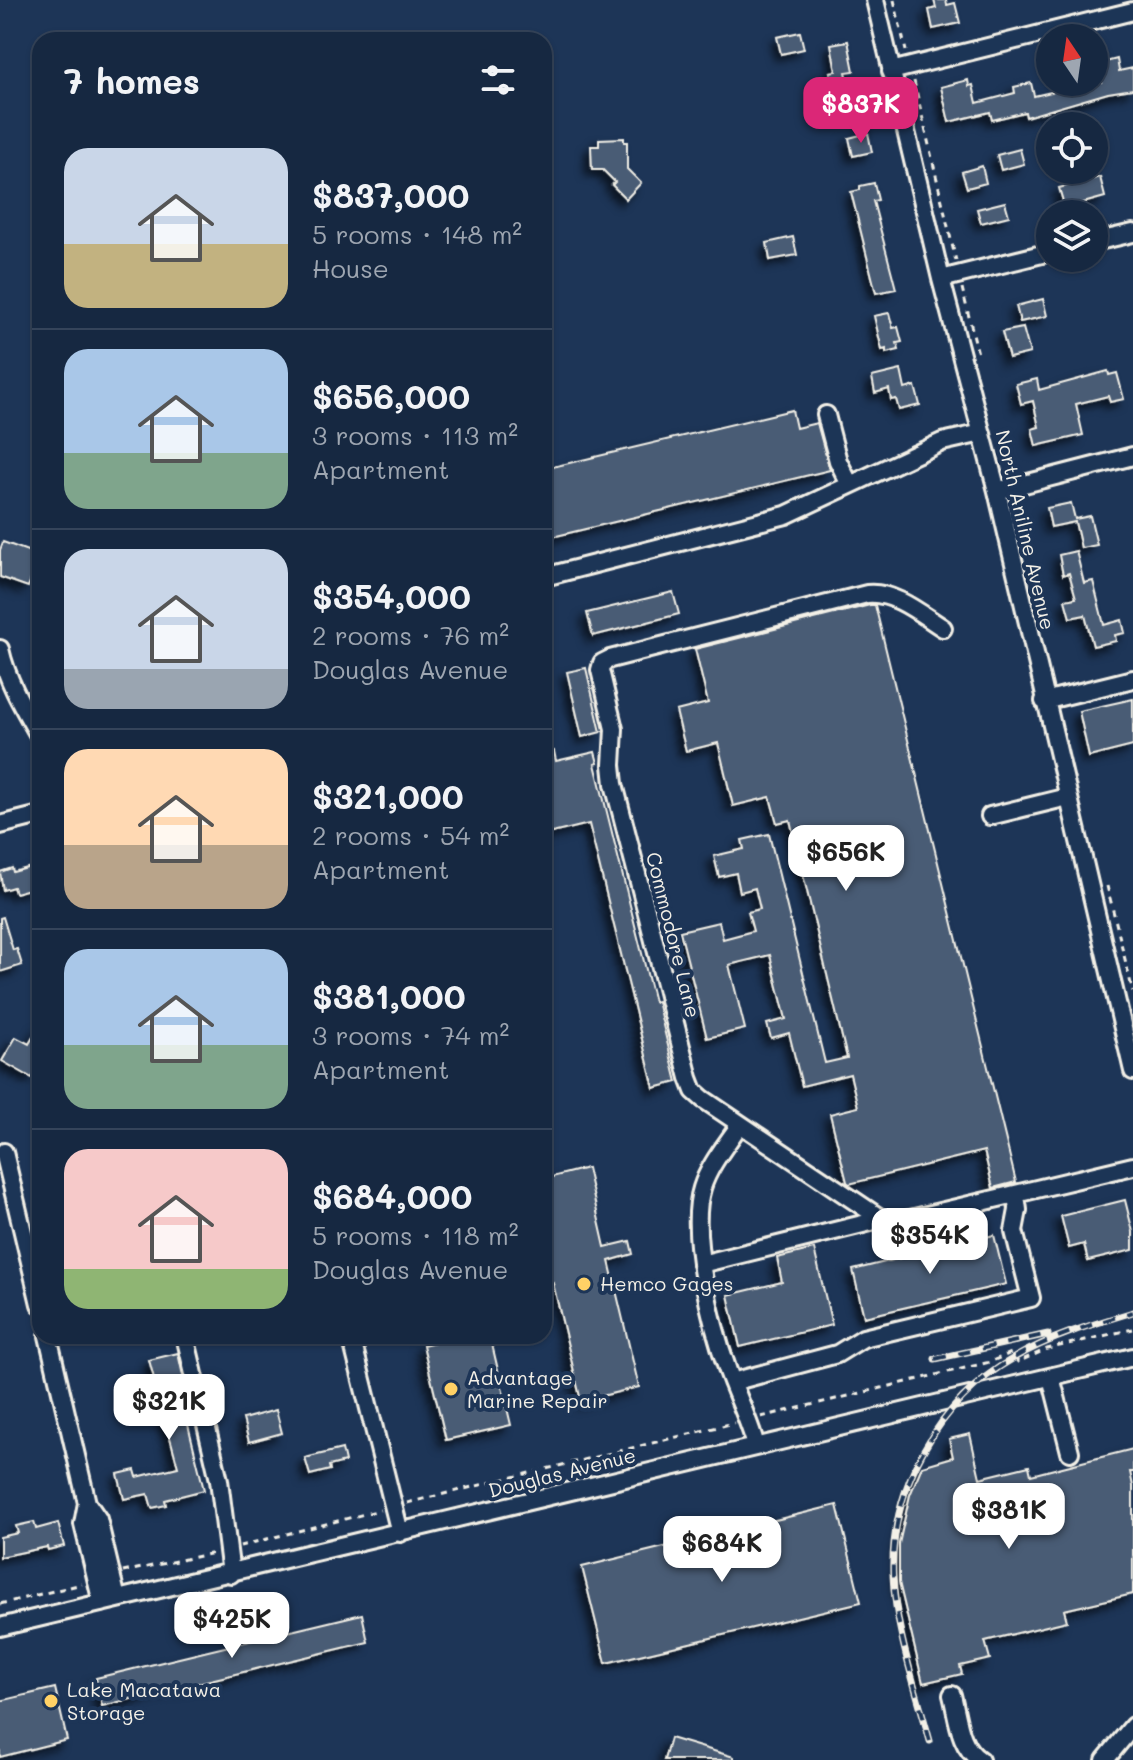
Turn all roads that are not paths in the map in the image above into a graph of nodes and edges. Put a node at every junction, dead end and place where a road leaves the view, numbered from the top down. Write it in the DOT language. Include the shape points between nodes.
graph roads {
  1 [pos="875,0"];
  2 [pos="1133,11"];
  3 [pos="891,71"];
  4 [pos="1133,233"];
  5 [pos="1108,239"];
  6 [pos="1036,255"];
  7 [pos="941,279"];
  8 [pos="826,415"];
  9 [pos="982,433"];
  10 [pos="1133,456"];
  11 [pos="850,485"];
  12 [pos="997,491"];
  13 [pos="552,575"];
  14 [pos="943,628"];
  15 [pos="0,649"];
  16 [pos="1133,679"];
  17 [pos="1044,701"];
  18 [pos="32,723"];
  19 [pos="1068,797"];
  20 [pos="990,816"];
  21 [pos="32,817"];
  22 [pos="0,825"];
  23 [pos="1133,1071"];
  24 [pos="740,1124"];
  25 [pos="4,1152"];
  26 [pos="1133,1166"];
  27 [pos="1016,1195"];
  28 [pos="879,1220"];
  29 [pos="701,1264"];
  30 [pos="32,1270"];
  31 [pos="50,1344"];
  32 [pos="187,1344"];
  33 [pos="353,1344"];
  34 [pos="1133,1357"];
  35 [pos="1051,1377"];
  36 [pos="732,1382"];
  37 [pos="756,1446"];
  38 [pos="1070,1452"];
  39 [pos="400,1533"];
  40 [pos="231,1574"];
  41 [pos="110,1601"];
  42 [pos="0,1627"];
  43 [pos="952,1695"];
  44 [pos="1133,1726"];
  45 [pos="980,1760"];
  46 [pos="1105,1760"];
  1 -- 3 [label="street, North Aniline Avenue"];
  2 -- 3 [label="street"];
  3 -- 7 [label="street, North Aniline Avenue"];
  4 -- 5 [label="street"];
  6 -- 7 [label="street"];
  7 -- 9 [label="street, North Aniline Avenue"];
  8 -- 11 [label="street"];
  9 -- 11 [label="street" via="942,442"];
  9 -- 12 [label="street, North Aniline Avenue"];
  10 -- 12 [label="street"];
  11 -- 13 [label="street" via="786,515"];
  12 -- 17 [label="street, North Aniline Avenue"];
  14 -- 24 [label="street, Commodore Lane" via="891,597 867,594 602,663 614,729 614,784 689,1078 694,1091"];
  15 -- 18 [label="street"];
  16 -- 17 [label="street"];
  17 -- 19 [label="street, North Aniline Avenue"];
  19 -- 20 [label="street"];
  19 -- 23 [label="street, North Aniline Avenue"];
  21 -- 22 [label="street"];
  24 -- 28 [label="street, Commodore Lane"];
  24 -- 29 [label="street" via="702,1187"];
  25 -- 30 [label="street"];
  26 -- 27 [label="street"];
  27 -- 28 [label="street" via="900,1223"];
  27 -- 36 [label="street" via="1014,1231 1031,1298 863,1338 837,1354"];
  28 -- 29 [label="street"];
  29 -- 36 [label="street"];
  31 -- 41 [label="street" via="87,1503 98,1519"];
  32 -- 40 [label="street" via="219,1480"];
  33 -- 39 [label="street"];
  34 -- 35 [label="street, Douglas Avenue"];
  35 -- 37 [label="street, Douglas Avenue"];
  35 -- 38 [label="street"];
  36 -- 37 [label="street"];
  37 -- 39 [label="street, Douglas Avenue"];
  39 -- 40 [label="street, Douglas Avenue"];
  40 -- 41 [label="street, Douglas Avenue"];
  41 -- 42 [label="street, Douglas Avenue"];
  43 -- 45 [label="street" via="965,1746"];
  44 -- 46 [label="street"];
}
